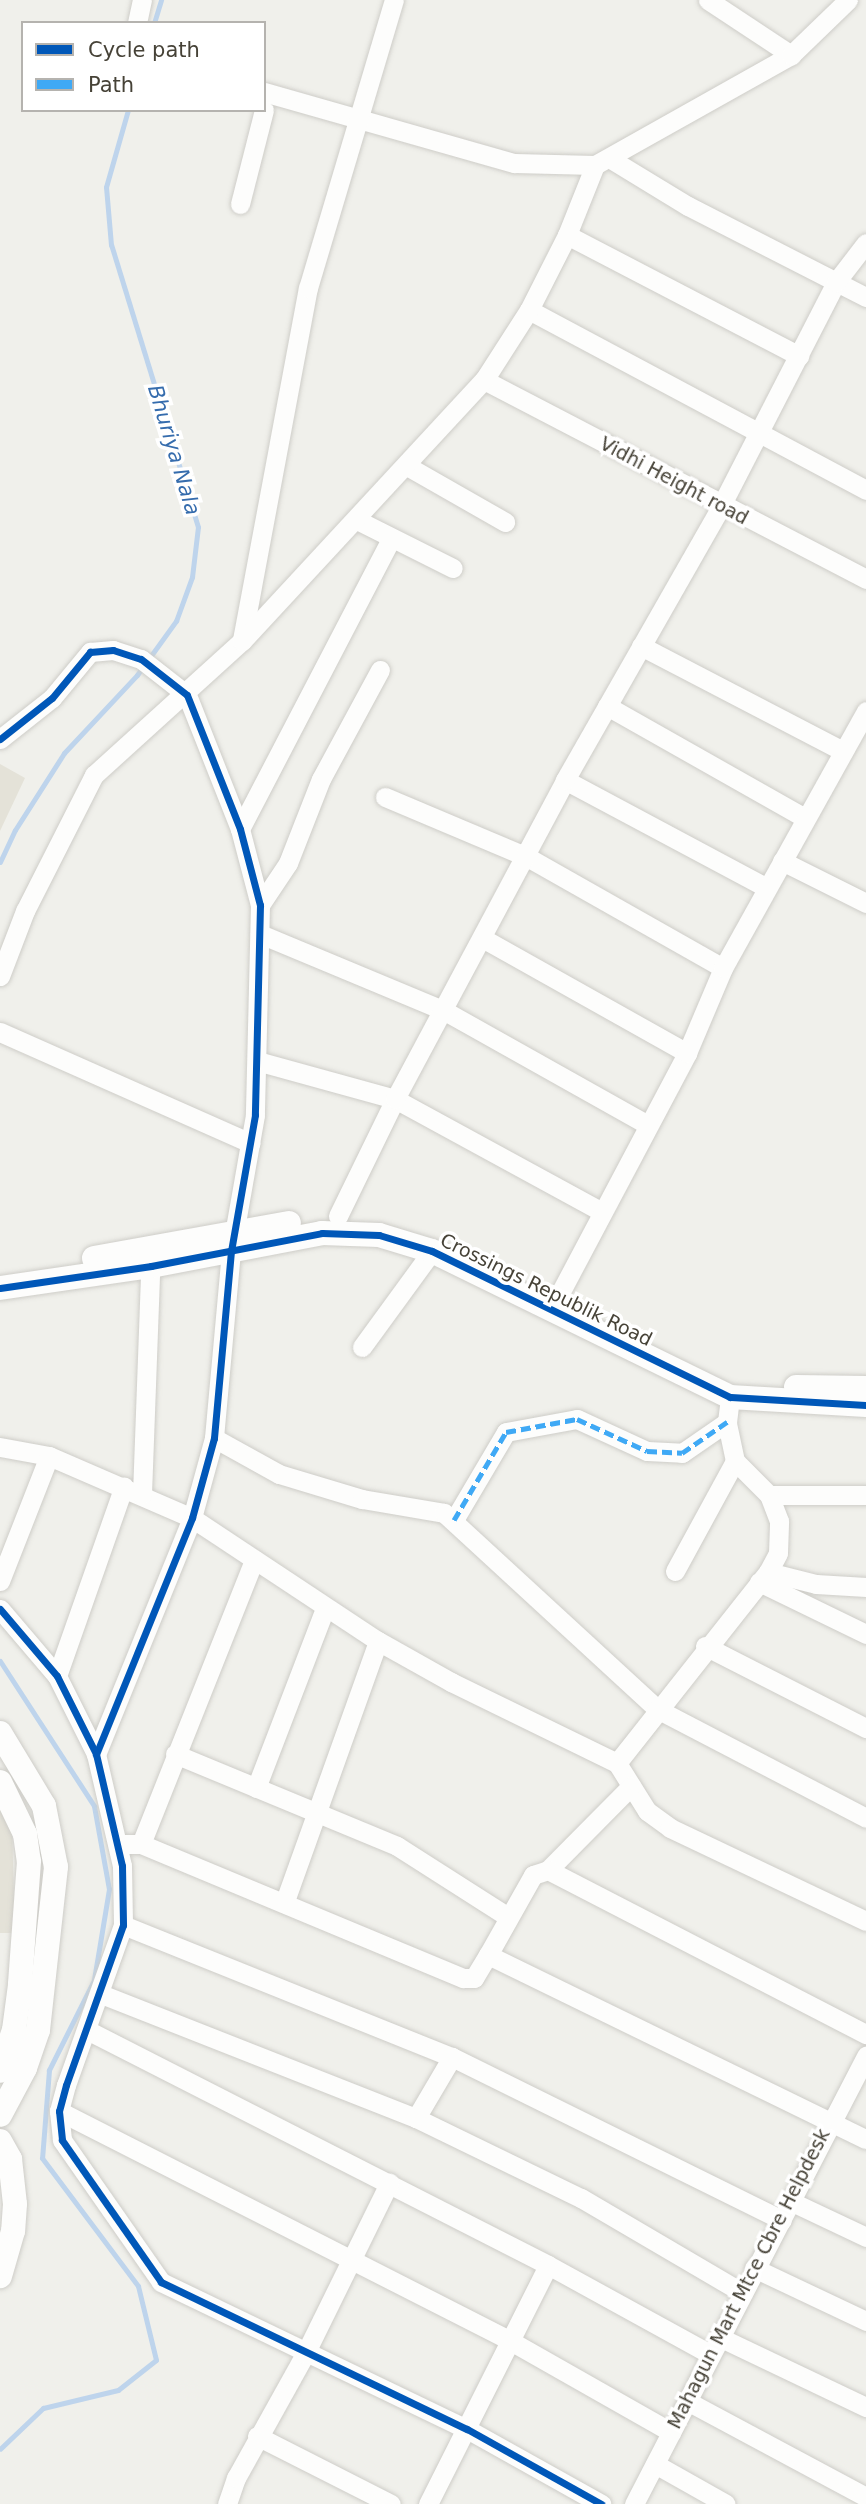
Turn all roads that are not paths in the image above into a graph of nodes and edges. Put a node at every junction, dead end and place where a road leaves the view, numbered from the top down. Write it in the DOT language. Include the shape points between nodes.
graph roads {
  1 [pos="142,0"];
  2 [pos="394,0"];
  3 [pos="708,0"];
  4 [pos="848,0"];
  5 [pos="137,21"];
  6 [pos="791,55"];
  7 [pos="266,102"];
  8 [pos="263,112"];
  9 [pos="357,118"];
  10 [pos="602,162"];
  11 [pos="240,204"];
  12 [pos="567,234"];
  13 [pos="866,243"];
  14 [pos="836,282"];
  15 [pos="866,297"];
  16 [pos="529,310"];
  17 [pos="799,356"];
  18 [pos="484,380"];
  19 [pos="759,430"];
  20 [pos="407,466"];
  21 [pos="866,489"];
  22 [pos="721,506"];
  23 [pos="357,520"];
  24 [pos="505,522"];
  25 [pos="391,539"];
  26 [pos="453,568"];
  27 [pos="866,579"];
  28 [pos="242,641"];
  29 [pos="641,646"];
  30 [pos="380,670"];
  31 [pos="187,695"];
  32 [pos="607,706"];
  33 [pos="866,711"];
  34 [pos="0,738"];
  35 [pos="843,751"];
  36 [pos="565,780"];
  37 [pos="386,797"];
  38 [pos="806,818"];
  39 [pos="240,829"];
  40 [pos="527,857"];
  41 [pos="782,861"];
  42 [pos="767,888"];
  43 [pos="866,903"];
  44 [pos="260,905"];
  45 [pos="260,934"];
  46 [pos="484,939"];
  47 [pos="723,968"];
  48 [pos="0,976"];
  49 [pos="443,1010"];
  50 [pos="0,1032"];
  51 [pos="687,1053"];
  52 [pos="257,1061"];
  53 [pos="395,1099"];
  54 [pos="646,1124"];
  55 [pos="251,1143"];
  56 [pos="600,1211"];
  57 [pos="338,1216"];
  58 [pos="232,1241"];
  59 [pos="432,1251"];
  60 [pos="151,1256"];
  61 [pos="0,1270"];
  62 [pos="0,1288"];
  63 [pos="558,1297"];
  64 [pos="362,1347"];
  65 [pos="866,1388"];
  66 [pos="730,1397"];
  67 [pos="866,1405"];
  68 [pos="727,1422"];
  69 [pos="214,1438"];
  70 [pos="0,1447"];
  71 [pos="49,1456"];
  72 [pos="735,1461"];
  73 [pos="124,1486"];
  74 [pos="142,1494"];
  75 [pos="769,1495"];
  76 [pos="866,1495"];
  77 [pos="192,1518"];
  78 [pos="454,1520"];
  79 [pos="254,1560"];
  80 [pos="675,1571"];
  81 [pos="764,1577"];
  82 [pos="0,1581"];
  83 [pos="866,1587"];
  84 [pos="324,1608"];
  85 [pos="0,1609"];
  86 [pos="866,1634"];
  87 [pos="378,1641"];
  88 [pos="705,1646"];
  89 [pos="57,1676"];
  90 [pos="657,1709"];
  91 [pos="866,1728"];
  92 [pos="0,1733"];
  93 [pos="96,1754"];
  94 [pos="174,1754"];
  95 [pos="617,1763"];
  96 [pos="0,1782"];
  97 [pos="631,1786"];
  98 [pos="256,1788"];
  99 [pos="317,1813"];
  100 [pos="866,1818"];
  101 [pos="119,1844"];
  102 [pos="141,1844"];
  103 [pos="548,1870"];
  104 [pos="285,1901"];
  105 [pos="508,1917"];
  106 [pos="866,1921"];
  107 [pos="123,1925"];
  108 [pos="488,1955"];
  109 [pos="101,1994"];
  110 [pos="87,2030"];
  111 [pos="866,2034"];
  112 [pos="866,2056"];
  113 [pos="452,2057"];
  114 [pos="0,2071"];
  115 [pos="60,2111"];
  116 [pos="0,2115"];
  117 [pos="416,2118"];
  118 [pos="829,2120"];
  119 [pos="866,2139"];
  120 [pos="0,2141"];
  121 [pos="389,2183"];
  122 [pos="790,2200"];
  123 [pos="782,2220"];
  124 [pos="866,2237"];
  125 [pos="351,2258"];
  126 [pos="548,2265"];
  127 [pos="754,2268"];
  128 [pos="0,2276"];
  129 [pos="741,2292"];
  130 [pos="866,2321"];
  131 [pos="507,2339"];
  132 [pos="714,2345"];
  133 [pos="305,2354"];
  134 [pos="687,2401"];
  135 [pos="866,2407"];
  136 [pos="467,2429"];
  137 [pos="671,2432"];
  138 [pos="257,2437"];
  139 [pos="655,2464"];
  140 [pos="866,2497"];
  141 [pos="227,2504"];
  142 [pos="391,2504"];
  143 [pos="428,2504"];
  144 [pos="601,2504"];
  145 [pos="634,2504"];
  146 [pos="726,2504"];
  1 -- 5 [label="street"];
  2 -- 9 [label="street"];
  3 -- 6 [label="street"];
  4 -- 6 [label="street"];
  6 -- 10 [label="street"];
  7 -- 9 [label="street"];
  8 -- 11 [label="street"];
  9 -- 10 [label="street" via="514,163"];
  9 -- 28 [label="street" via="308,288"];
  10 -- 12 [label="street"];
  10 -- 14 [label="street"];
  12 -- 16 [label="street"];
  12 -- 17 [label="street"];
  13 -- 14 [label="street"];
  14 -- 15 [label="street"];
  14 -- 17 [label="street"];
  16 -- 18 [label="street"];
  16 -- 19 [label="street"];
  17 -- 19 [label="street"];
  18 -- 20 [label="street"];
  18 -- 22 [label="street, Vidhi Height road"];
  19 -- 21 [label="street"];
  19 -- 22 [label="street"];
  20 -- 23 [label="street"];
  20 -- 24 [label="street"];
  22 -- 27 [label="street, Vidhi Height road"];
  22 -- 29 [label="street"];
  23 -- 25 [label="street"];
  23 -- 28 [label="street"];
  25 -- 26 [label="street"];
  25 -- 39 [label="street"];
  28 -- 31 [label="street"];
  29 -- 32 [label="street"];
  29 -- 35 [label="street"];
  30 -- 44 [label="street" via="321,779 288,863"];
  31 -- 34 [label="street" via="141,659 113,650 90,652 52,698"];
  31 -- 39 [label="street"];
  31 -- 48 [label="street" via="110,756 94,775 42,874"];
  32 -- 36 [label="street"];
  32 -- 38 [label="street"];
  33 -- 35 [label="street"];
  35 -- 38 [label="street"];
  36 -- 40 [label="street"];
  36 -- 42 [label="street"];
  37 -- 40 [label="street"];
  38 -- 41 [label="street"];
  39 -- 44 [label="street"];
  40 -- 46 [label="street"];
  40 -- 47 [label="street"];
  41 -- 42 [label="street"];
  41 -- 43 [label="street"];
  42 -- 47 [label="street"];
  44 -- 45 [label="street"];
  45 -- 49 [label="street"];
  45 -- 52 [label="street"];
  46 -- 49 [label="street"];
  46 -- 51 [label="street"];
  47 -- 51 [label="street"];
  49 -- 53 [label="street"];
  49 -- 54 [label="street"];
  50 -- 55 [label="street"];
  51 -- 54 [label="street"];
  52 -- 53 [label="street"];
  52 -- 55 [label="street"];
  53 -- 56 [label="street"];
  53 -- 57 [label="street"];
  54 -- 56 [label="street"];
  55 -- 58 [label="street"];
  56 -- 63 [label="street"];
  57 -- 58 [label="street"];
  57 -- 63 [label="street" via="405,1225"];
  58 -- 59 [label="street, Crossings Republik Road" via="348,1232 379,1235"];
  58 -- 60 [label="street, Crossings Republik Road"];
  58 -- 69 [label="street"];
  59 -- 64 [label="street"];
  59 -- 66 [label="street, Crossings Republik Road"];
  60 -- 61 [label="street"];
  60 -- 62 [label="street, Crossings Republik Road"];
  60 -- 74 [label="street"];
  63 -- 65 [label="street" via="735,1381"];
  66 -- 67 [label="street, Crossings Republik Road"];
  66 -- 68 [label="street"];
  68 -- 72 [label="street"];
  68 -- 78 [label="street" via="681,1453 647,1451 578,1419 506,1432"];
  69 -- 77 [label="street"];
  69 -- 78 [label="street" via="279,1474 362,1499 429,1509"];
  70 -- 71 [label="street"];
  71 -- 73 [label="street"];
  71 -- 82 [label="street"];
  72 -- 75 [label="street"];
  72 -- 80 [label="street"];
  73 -- 74 [label="street"];
  73 -- 89 [label="street"];
  74 -- 77 [label="street"];
  75 -- 76 [label="street"];
  75 -- 81 [label="street" via="781,1538"];
  77 -- 79 [label="street"];
  77 -- 93 [label="street"];
  78 -- 90 [label="street"];
  79 -- 84 [label="street"];
  79 -- 94 [label="street"];
  81 -- 83 [label="street"];
  81 -- 86 [label="street"];
  81 -- 88 [label="street"];
  84 -- 87 [label="street"];
  84 -- 98 [label="street"];
  85 -- 89 [label="street"];
  87 -- 95 [label="street"];
  87 -- 99 [label="street"];
  88 -- 90 [label="street"];
  88 -- 91 [label="street"];
  89 -- 93 [label="street"];
  90 -- 95 [label="street"];
  90 -- 100 [label="street"];
  92 -- 116 [label="street" via="44,1806 55,1867 38,2030 25,2068"];
  93 -- 101 [label="street"];
  94 -- 98 [label="street"];
  94 -- 102 [label="street"];
  95 -- 97 [label="street"];
  96 -- 114 [label="street" via="25,1834 29,1861 14,2030"];
  97 -- 103 [label="street"];
  97 -- 106 [label="street" via="648,1811 670,1828"];
  98 -- 99 [label="street"];
  99 -- 104 [label="street"];
  99 -- 105 [label="street" via="397,1846"];
  101 -- 102 [label="street"];
  101 -- 107 [label="street"];
  102 -- 104 [label="street"];
  103 -- 105 [label="street" via="533,1875"];
  103 -- 111 [label="street"];
  104 -- 108 [label="street" via="463,1978 474,1978"];
  105 -- 108 [label="street"];
  107 -- 109 [label="street"];
  107 -- 113 [label="street"];
  108 -- 118 [label="street"];
  109 -- 110 [label="street"];
  109 -- 117 [label="street"];
  110 -- 115 [label="street"];
  110 -- 121 [label="street"];
  112 -- 118 [label="street, Mahagun Mart Mtce Cbre Helpdesk"];
  113 -- 117 [label="street"];
  113 -- 123 [label="street"];
  115 -- 125 [label="street"];
  115 -- 133 [label="street" via="62,2140 161,2282"];
  117 -- 129 [label="street" via="581,2198"];
  118 -- 119 [label="street"];
  118 -- 122 [label="street, Mahagun Mart Mtce Cbre Helpdesk"];
  120 -- 128 [label="street" via="10,2159 15,2204 13,2231"];
  121 -- 125 [label="street"];
  121 -- 126 [label="street"];
  122 -- 123 [label="street, Mahagun Mart Mtce Cbre Helpdesk"];
  122 -- 124 [label="street"];
  123 -- 127 [label="street, Mahagun Mart Mtce Cbre Helpdesk"];
  125 -- 131 [label="street"];
  125 -- 133 [label="street"];
  126 -- 131 [label="street"];
  126 -- 132 [label="street"];
  127 -- 129 [label="street, Mahagun Mart Mtce Cbre Helpdesk"];
  127 -- 130 [label="street"];
  129 -- 132 [label="street, Mahagun Mart Mtce Cbre Helpdesk"];
  131 -- 136 [label="street"];
  131 -- 137 [label="street"];
  132 -- 134 [label="street, Mahagun Mart Mtce Cbre Helpdesk"];
  132 -- 135 [label="street"];
  133 -- 136 [label="street"];
  133 -- 138 [label="street"];
  134 -- 137 [label="street, Mahagun Mart Mtce Cbre Helpdesk"];
  134 -- 140 [label="street"];
  136 -- 143 [label="street"];
  136 -- 144 [label="street"];
  137 -- 139 [label="street, Mahagun Mart Mtce Cbre Helpdesk"];
  138 -- 141 [label="street"];
  138 -- 142 [label="street"];
  139 -- 145 [label="street, Mahagun Mart Mtce Cbre Helpdesk"];
  139 -- 146 [label="street"];
}
